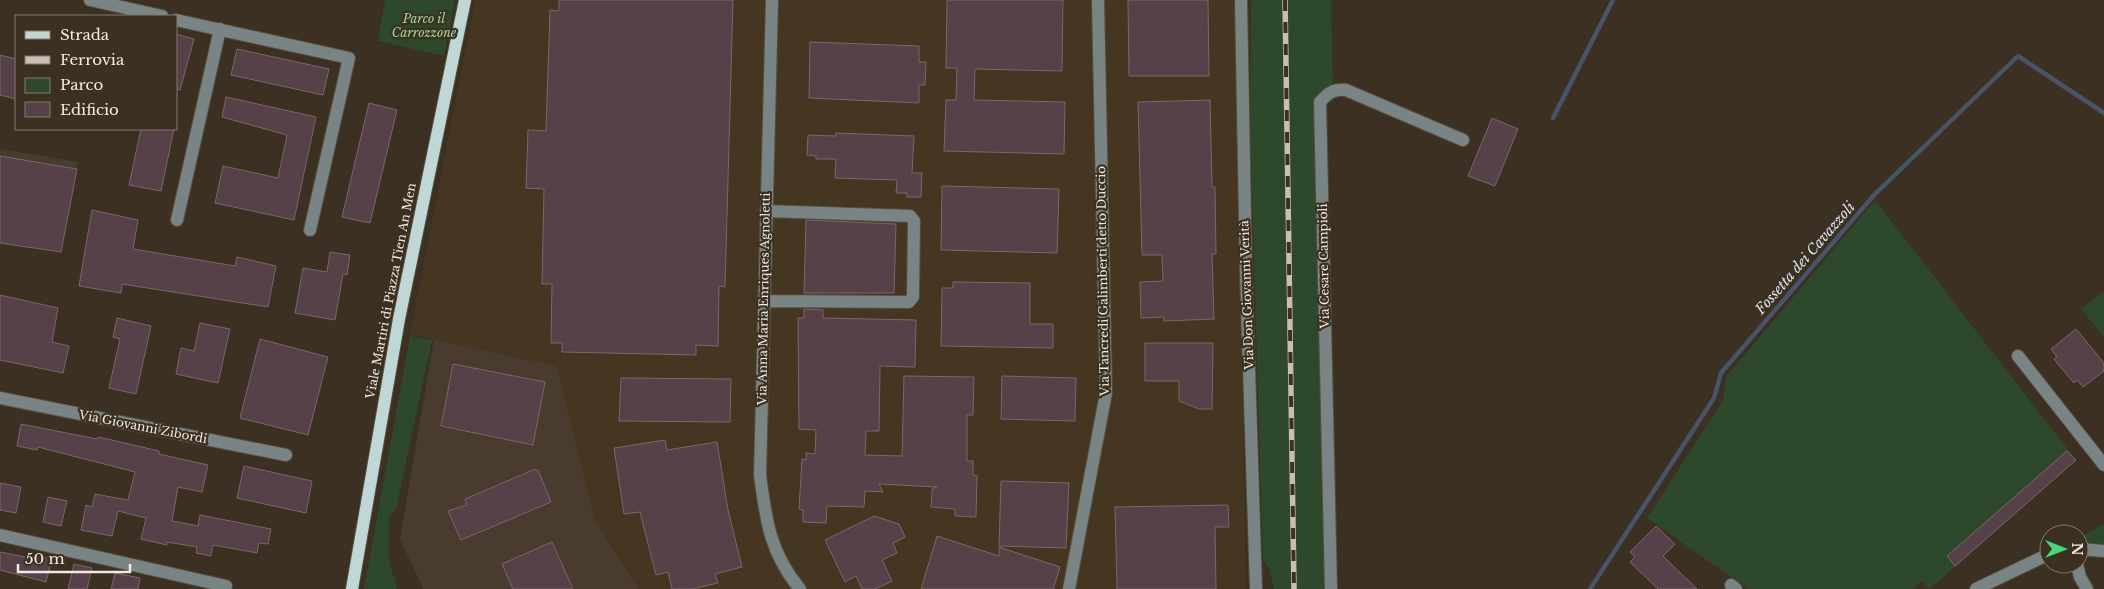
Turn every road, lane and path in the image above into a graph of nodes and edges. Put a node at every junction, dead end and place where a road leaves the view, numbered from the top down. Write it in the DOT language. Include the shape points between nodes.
graph roads {
  1 [pos="90,0"];
  2 [pos="465,0"];
  3 [pos="772,0"];
  4 [pos="1098,0"];
  5 [pos="1241,0"];
  6 [pos="158,15"];
  7 [pos="178,20"];
  8 [pos="220,30"];
  9 [pos="1463,140"];
  10 [pos="766,211"];
  11 [pos="177,220"];
  12 [pos="310,230"];
  13 [pos="764,301"];
  14 [pos="2018,356"];
  15 [pos="0,398"];
  16 [pos="286,455"];
  17 [pos="2104,465"];
  18 [pos="0,536"];
  19 [pos="2089,550"];
  20 [pos="2104,551"];
  21 [pos="2039,559"];
  22 [pos="2079,574"];
  23 [pos="226,586"];
  24 [pos="352,589"];
  25 [pos="800,589"];
  26 [pos="1069,589"];
  27 [pos="1256,589"];
  28 [pos="1331,589"];
  29 [pos="1976,589"];
  30 [pos="2087,589"];
  1 -- 6 [label="street"];
  2 -- 24 [label="main road, Viale Martiri di Piazza Tien An Men" via="399,319"];
  3 -- 10 [label="street, Via Anna Maria Enriques Agnoletti"];
  4 -- 26 [label="street, Via Tancredi Galimberti detto Duccio" via="1106,393"];
  5 -- 27 [label="street, Via Don Giovanni Verità"];
  7 -- 8 [label="street"];
  8 -- 11 [label="street"];
  8 -- 12 [label="street" via="349,58"];
  9 -- 28 [label="street, Via Cesare Campioli" via="1346,90 1336,89 1320,102"];
  10 -- 13 [label="street, Via Anna Maria Enriques Agnoletti"];
  10 -- 13 [label="street" via="910,216 914,221 913,296 909,302"];
  13 -- 25 [label="street, Via Anna Maria Enriques Agnoletti" via="760,475 766,525 785,571"];
  14 -- 17 [label="street"];
  15 -- 16 [label="street, Via Giovanni Zibordi"];
  18 -- 23 [label="street"];
  19 -- 20 [label="street"];
  21 -- 29 [label="street"];
  22 -- 30 [label="street"];
}
